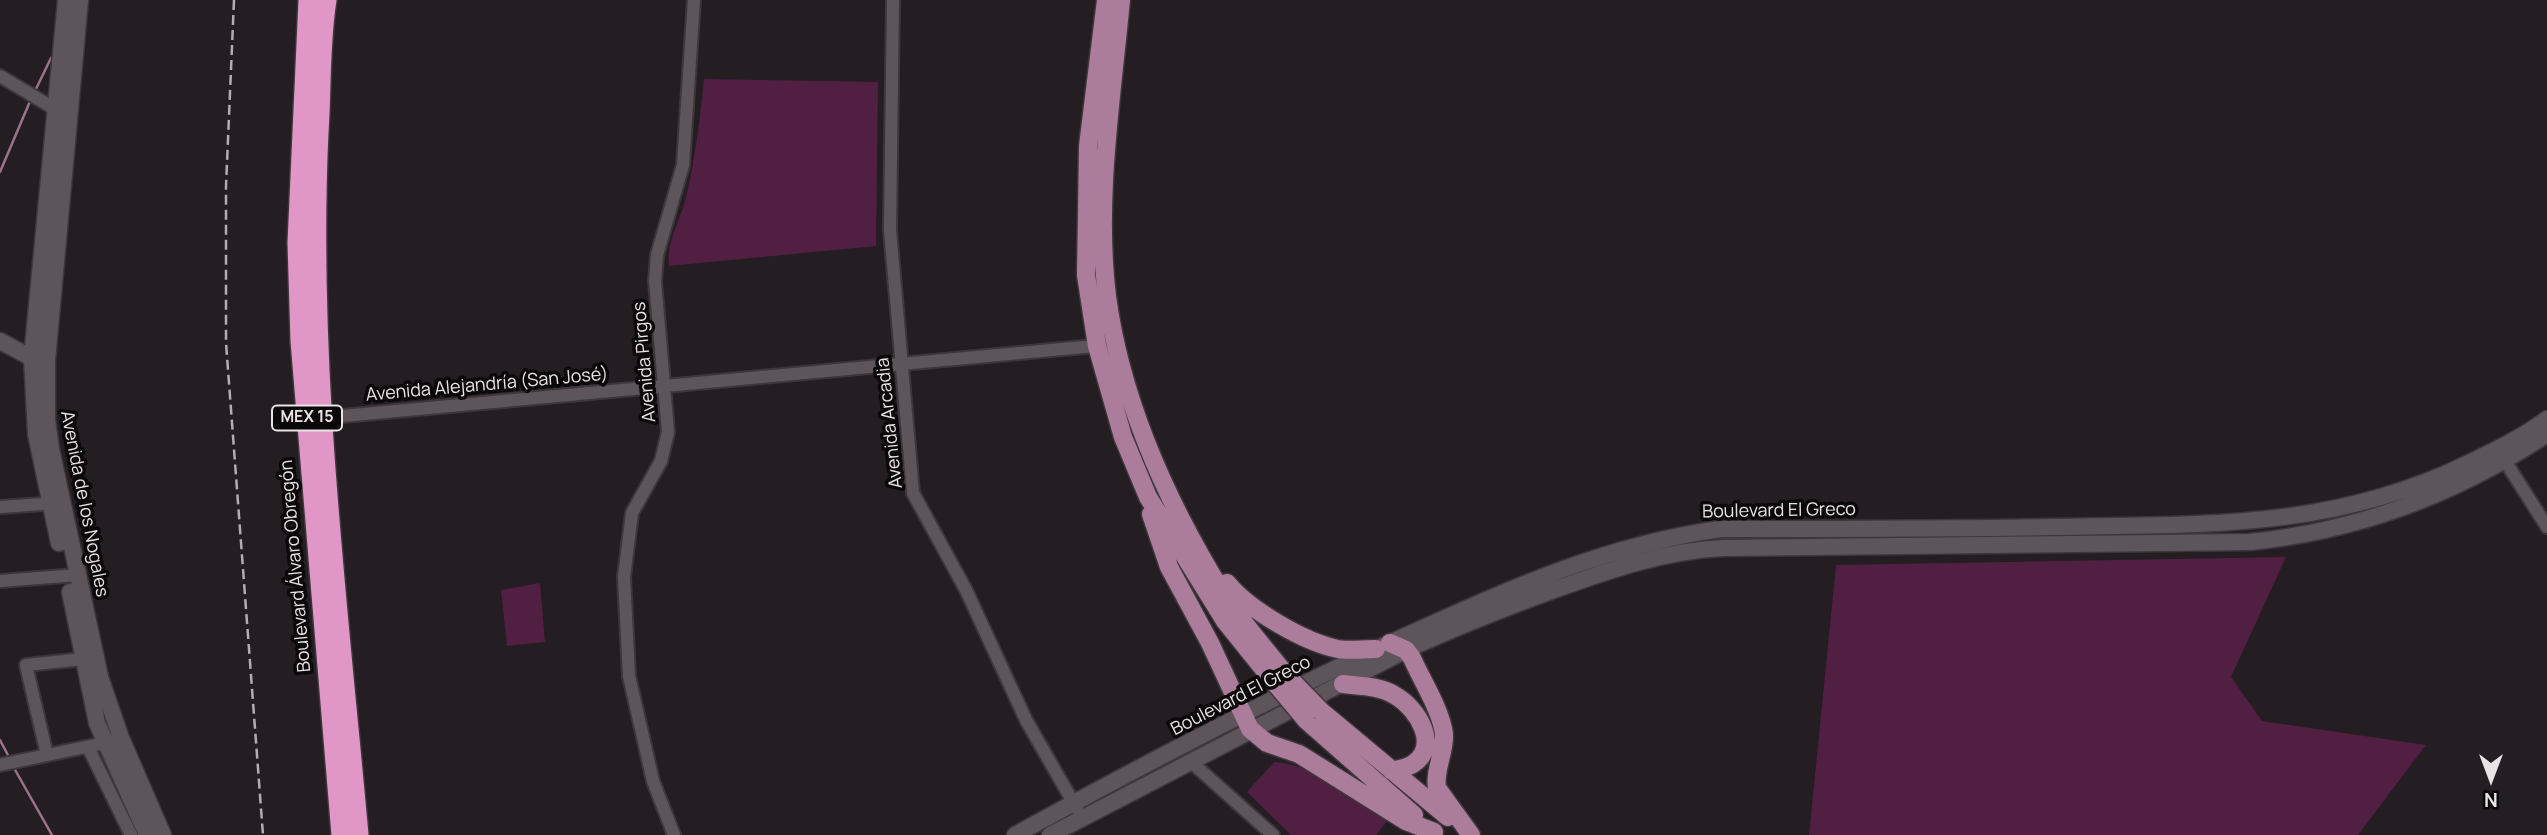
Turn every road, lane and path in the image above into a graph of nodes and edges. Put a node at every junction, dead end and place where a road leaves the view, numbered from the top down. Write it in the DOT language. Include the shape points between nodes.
graph roads {
  1 [pos="66,0"];
  2 [pos="80,0"];
  3 [pos="309,0"];
  4 [pos="326,0"];
  5 [pos="694,0"];
  6 [pos="893,0"];
  7 [pos="1106,0"];
  8 [pos="1121,0"];
  9 [pos="5,79"];
  10 [pos="55,109"];
  11 [pos="0,341"];
  12 [pos="1116,344"];
  13 [pos="1097,346"];
  14 [pos="39,359"];
  15 [pos="901,365"];
  16 [pos="666,387"];
  17 [pos="321,418"];
  18 [pos="2547,419"];
  19 [pos="2547,434"];
  20 [pos="2502,455"];
  21 [pos="1148,497"];
  22 [pos="56,504"];
  23 [pos="0,507"];
  24 [pos="2547,527"];
  25 [pos="1192,539"];
  26 [pos="72,576"];
  27 [pos="0,582"];
  28 [pos="1391,648"];
  29 [pos="83,659"];
  30 [pos="1280,679"];
  31 [pos="1343,684"];
  32 [pos="1314,716"];
  33 [pos="1245,722"];
  34 [pos="121,738"];
  35 [pos="105,744"];
  36 [pos="88,747"];
  37 [pos="47,755"];
  38 [pos="1189,761"];
  39 [pos="0,765"];
  40 [pos="1392,771"];
  41 [pos="1078,811"];
  42 [pos="345,833"];
  43 [pos="1436,833"];
  44 [pos="131,835"];
  45 [pos="147,835"];
  46 [pos="163,835"];
  47 [pos="674,835"];
  48 [pos="1015,835"];
  49 [pos="1050,835"];
  50 [pos="1273,835"];
  51 [pos="1471,835"];
  1 -- 10 [label="main road, Avenida de los Nogales"];
  2 -- 14 [label="main road, Avenida de los Nogales"];
  3 -- 42 [label="highway, Boulevard Álvaro Obregón / MEX 15" via="298,243 301,341"];
  4 -- 17 [label="highway, Boulevard Álvaro Obregón / MEX 15" via="315,207"];
  5 -- 16 [label="street, Avenida Pirgos" via="683,165 657,255"];
  6 -- 15 [label="street, Avenida Arcadia" via="888,179"];
  7 -- 13 [label="main road" via="1088,146 1086,275"];
  8 -- 12 [label="main road" via="1104,235 1107,296"];
  9 -- 10 [label="street"];
  10 -- 14 [label="main road, Avenida de los Nogales"];
  11 -- 14 [label="main road"];
  12 -- 13 [label="street, Avenida Alejandría (San José)"];
  12 -- 25 [label="main road" via="1171,501"];
  13 -- 15 [label="street, Avenida Alejandría (San José)"];
  13 -- 21 [label="main road" via="1123,437"];
  14 -- 22 [label="main road, Avenida de los Nogales" via="36,434"];
  15 -- 16 [label="street, Avenida Alejandría (San José)"];
  15 -- 41 [label="street, Avenida Arcadia" via="913,493 966,590 1026,720"];
  16 -- 17 [label="street, Avenida Alejandría (San José)"];
  16 -- 47 [label="street, Avenida Pirgos" via="666,447 631,519 624,617 639,722 653,781"];
  17 -- 42 [label="highway, Boulevard Álvaro Obregón / MEX 15"];
  18 -- 20 [label="main road, Boulevard El Greco"];
  19 -- 20 [label="main road, Boulevard El Greco"];
  20 -- 24 [label="street"];
  20 -- 28 [label="main road, Boulevard El Greco" via="2378,500 2319,514 2234,524 1675,553 1613,568"];
  21 -- 30 [label="main road" via="1225,621"];
  21 -- 33 [label="main road" via="1169,567"];
  22 -- 23 [label="street"];
  22 -- 26 [label="main road, Avenida de los Nogales"];
  25 -- 28 [label="main road" via="1236,594 1318,643 1340,650"];
  25 -- 30 [label="main road"];
  26 -- 27 [label="street"];
  26 -- 29 [label="main road, Avenida de los Nogales"];
  26 -- 34 [label="main road, Avenida de los Nogales"];
  28 -- 31 [label="main road, Boulevard El Greco"];
  28 -- 33 [label="main road, Boulevard El Greco"];
  28 -- 51 [label="main road" via="1444,732 1437,788"];
  29 -- 35 [label="main road, Avenida de los Nogales"];
  29 -- 37 [label="street" via="26,666"];
  30 -- 32 [label="main road, bridge"];
  31 -- 33 [label="main road, Boulevard El Greco"];
  31 -- 40 [label="main road" via="1377,688 1398,697 1422,722 1423,753 1412,765"];
  32 -- 40 [label="main road"];
  32 -- 43 [label="main road"];
  33 -- 38 [label="main road, Boulevard El Greco"];
  33 -- 41 [label="main road, Boulevard El Greco"];
  33 -- 43 [label="main road" via="1267,743 1299,754 1406,821"];
  34 -- 35 [label="street"];
  34 -- 46 [label="main road, Avenida de los Nogales"];
  35 -- 36 [label="street"];
  35 -- 45 [label="main road, Avenida de los Nogales"];
  36 -- 37 [label="street"];
  36 -- 44 [label="street"];
  37 -- 39 [label="street"];
  38 -- 41 [label="main road, Boulevard El Greco"];
  38 -- 50 [label="street"];
  40 -- 51 [label="main road"];
  41 -- 48 [label="main road, Boulevard El Greco"];
  41 -- 49 [label="main road, Boulevard El Greco"];
}
